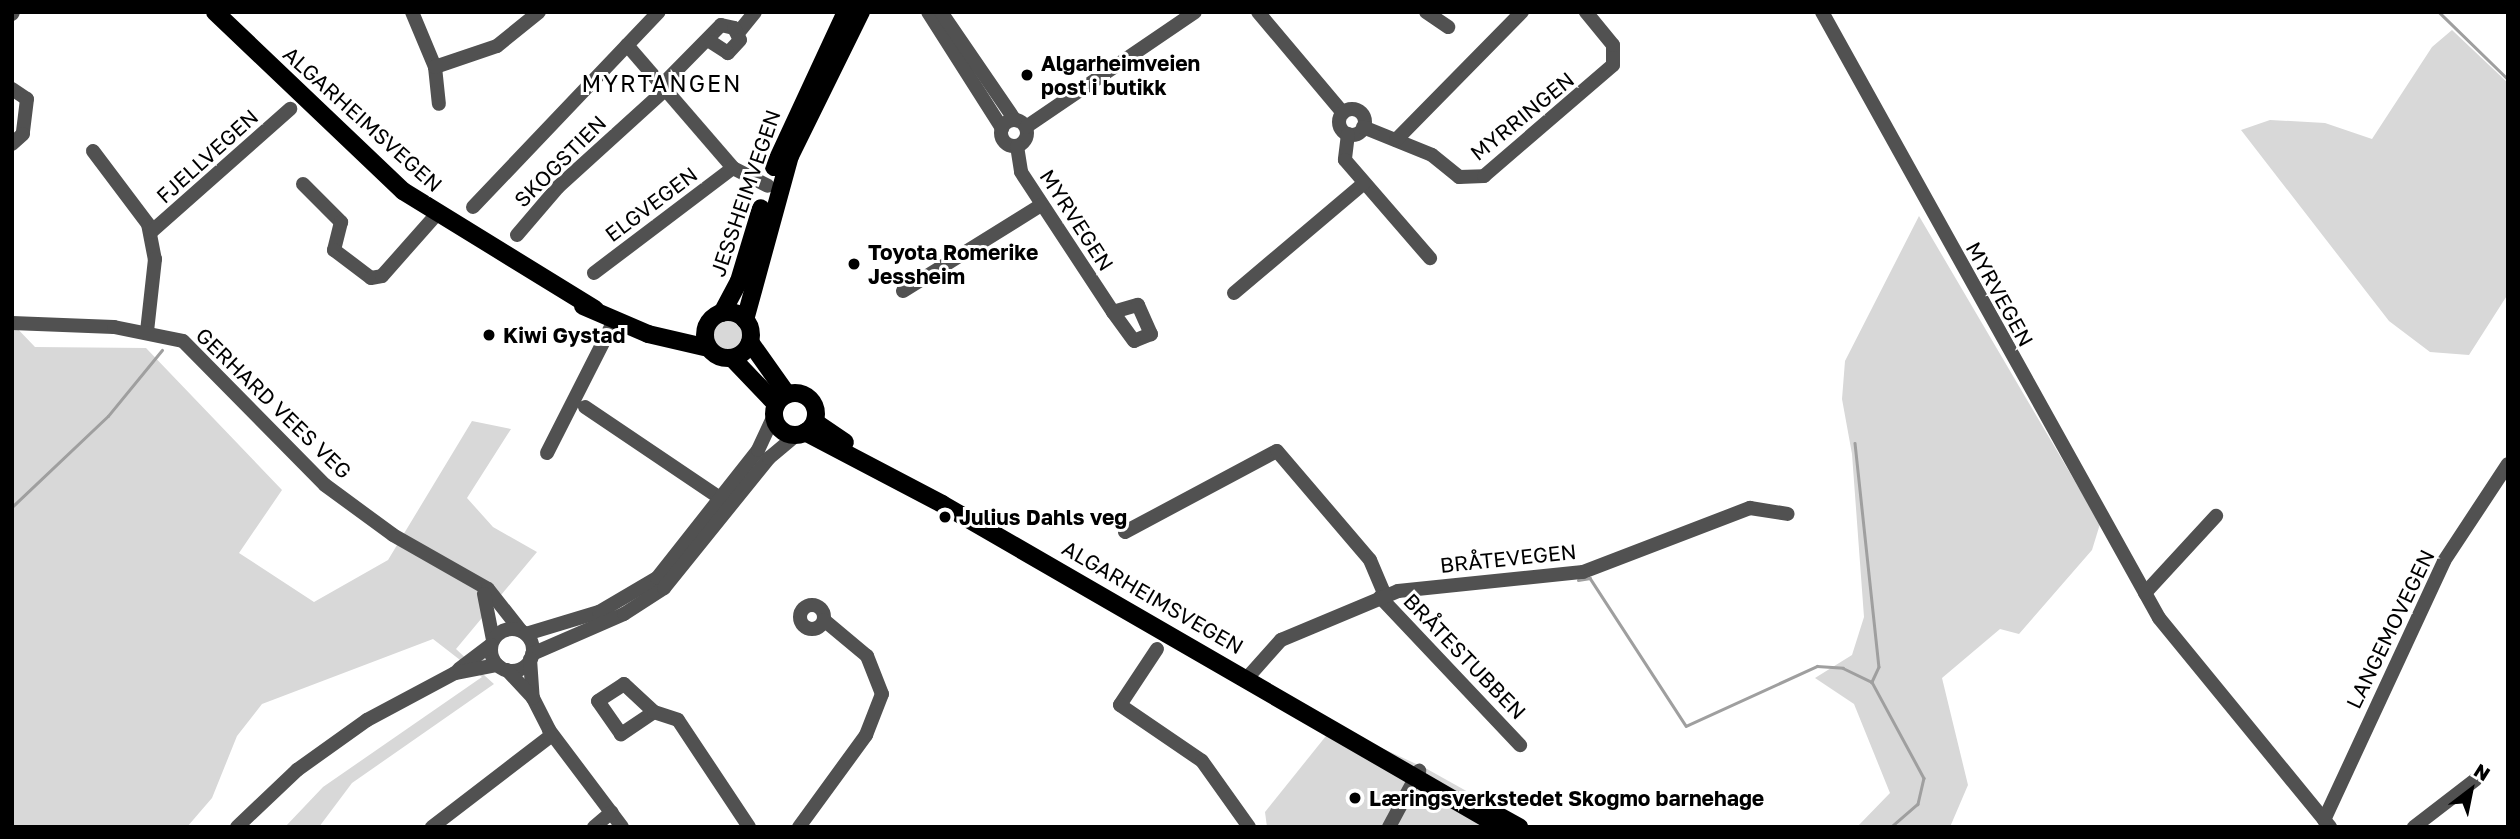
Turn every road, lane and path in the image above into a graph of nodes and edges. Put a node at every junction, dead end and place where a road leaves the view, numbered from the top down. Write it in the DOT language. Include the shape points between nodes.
graph roads {
  1 [pos="215,12"];
  2 [pos="412,12"];
  3 [pos="539,12"];
  4 [pos="659,12"];
  5 [pos="755,12"];
  6 [pos="846,12"];
  7 [pos="861,12"];
  8 [pos="928,12"];
  9 [pos="942,12"];
  10 [pos="1195,12"];
  11 [pos="1258,12"];
  12 [pos="1426,12"];
  13 [pos="1522,12"];
  14 [pos="1586,12"];
  15 [pos="1822,12"];
  16 [pos="1448,27"];
  17 [pos="738,33"];
  18 [pos="711,42"];
  19 [pos="627,45"];
  20 [pos="435,66"];
  21 [pos="664,87"];
  22 [pos="12,89"];
  23 [pos="439,103"];
  24 [pos="290,109"];
  25 [pos="1343,113"];
  26 [pos="1021,123"];
  27 [pos="1363,127"];
  28 [pos="1002,128"];
  29 [pos="1348,134"];
  30 [pos="1396,140"];
  31 [pos="12,144"];
  32 [pos="1017,146"];
  33 [pos="93,151"];
  34 [pos="733,168"];
  35 [pos="1364,183"];
  36 [pos="303,184"];
  37 [pos="768,186"];
  38 [pos="1041,205"];
  39 [pos="473,207"];
  40 [pos="436,215"];
  41 [pos="151,232"];
  42 [pos="517,235"];
  43 [pos="1430,258"];
  44 [pos="594,273"];
  45 [pos="902,291"];
  46 [pos="1234,293"];
  47 [pos="1114,312"];
  48 [pos="722,313"];
  49 [pos="615,319"];
  50 [pos="745,320"];
  51 [pos="12,323"];
  52 [pos="707,325"];
  53 [pos="147,331"];
  54 [pos="662,338"];
  55 [pos="750,342"];
  56 [pos="708,348"];
  57 [pos="732,358"];
  58 [pos="779,405"];
  59 [pos="585,407"];
  60 [pos="805,429"];
  61 [pos="547,453"];
  62 [pos="2508,464"];
  63 [pos="727,503"];
  64 [pos="1788,514"];
  65 [pos="2216,516"];
  66 [pos="1125,532"];
  67 [pos="483,586"];
  68 [pos="2145,593"];
  69 [pos="1383,596"];
  70 [pos="824,620"];
  71 [pos="523,633"];
  72 [pos="492,643"];
  73 [pos="1157,649"];
  74 [pos="531,657"];
  75 [pos="502,668"];
  76 [pos="455,673"];
  77 [pos="1248,677"];
  78 [pos="533,698"];
  79 [pos="654,712"];
  80 [pos="552,735"];
  81 [pos="1520,745"];
  82 [pos="1417,775"];
  83 [pos="2475,780"];
  84 [pos="612,812"];
  85 [pos="2327,823"];
  86 [pos="237,827"];
  87 [pos="432,827"];
  88 [pos="594,827"];
  89 [pos="622,827"];
  90 [pos="750,827"];
  91 [pos="799,827"];
  92 [pos="1249,827"];
  93 [pos="1389,827"];
  94 [pos="1501,827"];
  95 [pos="1519,827"];
  96 [pos="2414,827"];
  1 -- 40 [label="main road, ALGARHEIMSVEGEN" via="388,178"];
  2 -- 20 [label="street"];
  3 -- 20 [label="street" via="497,46"];
  4 -- 19 [label="street"];
  5 -- 17 [label="street"];
  6 -- 37 [label="main road, JESSHEIMVEGEN"];
  7 -- 50 [label="main road, JESSHEIMVEGEN" via="790,156"];
  8 -- 28 [label="street"];
  9 -- 26 [label="street"];
  10 -- 26 [label="street"];
  11 -- 25 [label="street"];
  12 -- 16 [label="street"];
  13 -- 30 [label="street"];
  14 -- 30 [label="street, MYRRINGEN" via="1613,45 1614,65 1494,169 1476,179 1459,177 1432,155"];
  15 -- 68 [label="street, MYRVEGEN"];
  17 -- 18 [label="street, SKOGSTIEN" via="721,26"];
  17 -- 18 [label="street" via="738,46 728,53"];
  18 -- 21 [label="street, SKOGSTIEN"];
  19 -- 21 [label="street"];
  19 -- 39 [label="street"];
  20 -- 23 [label="street"];
  21 -- 34 [label="street"];
  21 -- 42 [label="street, SKOGSTIEN" via="558,187"];
  22 -- 31 [label="street" via="27,99 23,134"];
  24 -- 41 [label="street, FJELLVEGEN"];
  25 -- 27 [label="street, MYRRINGEN" via="1359,112"];
  25 -- 29 [label="street" via="1339,125"];
  26 -- 28 [label="street"];
  26 -- 32 [label="street" via="1026,139"];
  27 -- 29 [label="street"];
  27 -- 30 [label="street, MYRRINGEN"];
  28 -- 32 [label="street" via="1002,140"];
  29 -- 35 [label="street" via="1344,156"];
  32 -- 38 [label="street, MYRVEGEN" via="1021,172"];
  33 -- 41 [label="street, FJELLVEGEN"];
  34 -- 37 [label="street"];
  34 -- 44 [label="street, ELGVEGEN"];
  35 -- 43 [label="street"];
  35 -- 46 [label="street"];
  36 -- 40 [label="street" via="341,222 334,250 371,278 386,272"];
  37 -- 48 [label="main road, JESSHEIMVEGEN" via="740,281"];
  38 -- 45 [label="street"];
  38 -- 47 [label="street, MYRVEGEN"];
  40 -- 49 [label="main road, ALGARHEIMSVEGEN"];
  41 -- 53 [label="street, FJELLVEGEN" via="155,259"];
  48 -- 50 [label="main road"];
  48 -- 52 [label="main road"];
  49 -- 54 [label="main road, ALGARHEIMSVEGEN"];
  49 -- 61 [label="street"];
  50 -- 55 [label="main road"];
  51 -- 53 [label="street, GERHARD VEES VEG" via="45,320"];
  52 -- 54 [label="main road"];
  52 -- 56 [label="main road"];
  53 -- 67 [label="street, GERHARD VEES VEG" via="195,349 341,497"];
  54 -- 56 [label="main road, ALGARHEIMSVEGEN"];
  55 -- 57 [label="main road"];
  55 -- 58 [label="main road"];
  56 -- 57 [label="main road"];
  57 -- 58 [label="main road"];
  58 -- 60 [label="main road" via="783,430"];
  58 -- 60 [label="main road" via="811,400"];
  58 -- 63 [label="street"];
  59 -- 63 [label="street"];
  60 -- 63 [label="street" via="774,452"];
  60 -- 77 [label="main road, ALGARHEIMSVEGEN"];
  62 -- 85 [label="street, LANGEMOVEGEN" via="2444,561"];
  63 -- 71 [label="street" via="672,565 637,593"];
  63 -- 74 [label="street" via="680,573 644,602"];
  64 -- 69 [label="street, BRÅTEVEGEN" via="1750,508 1583,572"];
  65 -- 68 [label="street"];
  66 -- 69 [label="street" via="1277,452 1370,560"];
  67 -- 71 [label="street, GERHARD VEES VEG"];
  67 -- 72 [label="street"];
  68 -- 85 [label="street, MYRVEGEN" via="2172,638"];
  69 -- 77 [label="street, BRÅTEVEGEN" via="1281,640"];
  69 -- 81 [label="street, BRÅTESTUBBEN"];
  70 -- 91 [label="street" via="867,656 882,694 866,735"];
  71 -- 72 [label="street" via="505,630"];
  71 -- 74 [label="street"];
  72 -- 75 [label="street"];
  72 -- 76 [label="street"];
  73 -- 92 [label="street" via="1120,705 1202,761"];
  74 -- 75 [label="street"];
  74 -- 78 [label="street"];
  75 -- 76 [label="street"];
  75 -- 78 [label="street"];
  76 -- 86 [label="street" via="329,746"];
  77 -- 82 [label="main road, ALGARHEIMSVEGEN"];
  78 -- 80 [label="street"];
  79 -- 90 [label="street" via="668,713 690,733"];
  80 -- 84 [label="street"];
  80 -- 87 [label="street"];
  82 -- 93 [label="street"];
  82 -- 94 [label="main road, ALGARHEIMSVEGEN"];
  82 -- 95 [label="main road, ALGARHEIMSVEGEN"];
  83 -- 96 [label="street"];
  84 -- 88 [label="street"];
  84 -- 89 [label="street"];
}
